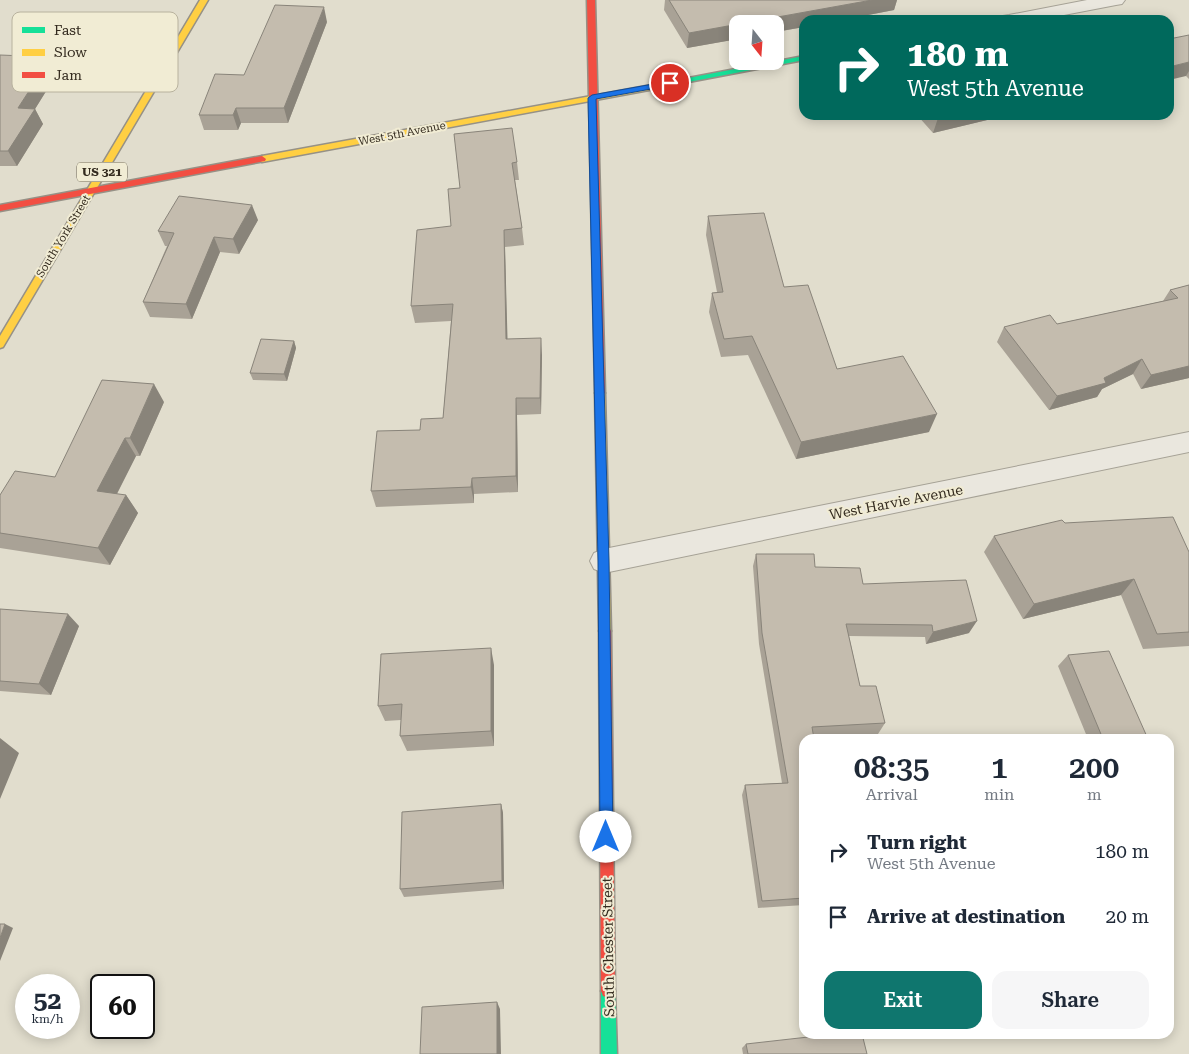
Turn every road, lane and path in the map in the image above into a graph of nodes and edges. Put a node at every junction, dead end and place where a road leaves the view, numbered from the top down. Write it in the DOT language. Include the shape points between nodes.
graph roads {
  1 [pos="204,0"];
  2 [pos="591,0"];
  3 [pos="1116,0"];
  4 [pos="1074,4"];
  5 [pos="1029,15"];
  6 [pos="178,44"];
  7 [pos="799,59"];
  8 [pos="149,92"];
  9 [pos="592,98"];
  10 [pos="90,191"];
  11 [pos="0,208"];
  12 [pos="0,344"];
  13 [pos="1189,442"];
  14 [pos="604,561"];
  15 [pos="609,1054"];
  1 -- 6 [label="main road, South York Street / US 321"];
  2 -- 9 [label="main road, South Chester Street"];
  3 -- 4 [label="street"];
  4 -- 5 [label="street"];
  7 -- 9 [label="main road, West 5th Avenue"];
  8 -- 10 [label="main road, South York Street / US 321"];
  9 -- 10 [label="main road, West 5th Avenue"];
  9 -- 14 [label="main road, South Chester Street"];
  10 -- 11 [label="main road, West 5th Avenue"];
  10 -- 12 [label="main road, South York Street / US 321"];
  13 -- 14 [label="street, West Harvie Avenue"];
  14 -- 15 [label="main road, South Chester Street"];
}
